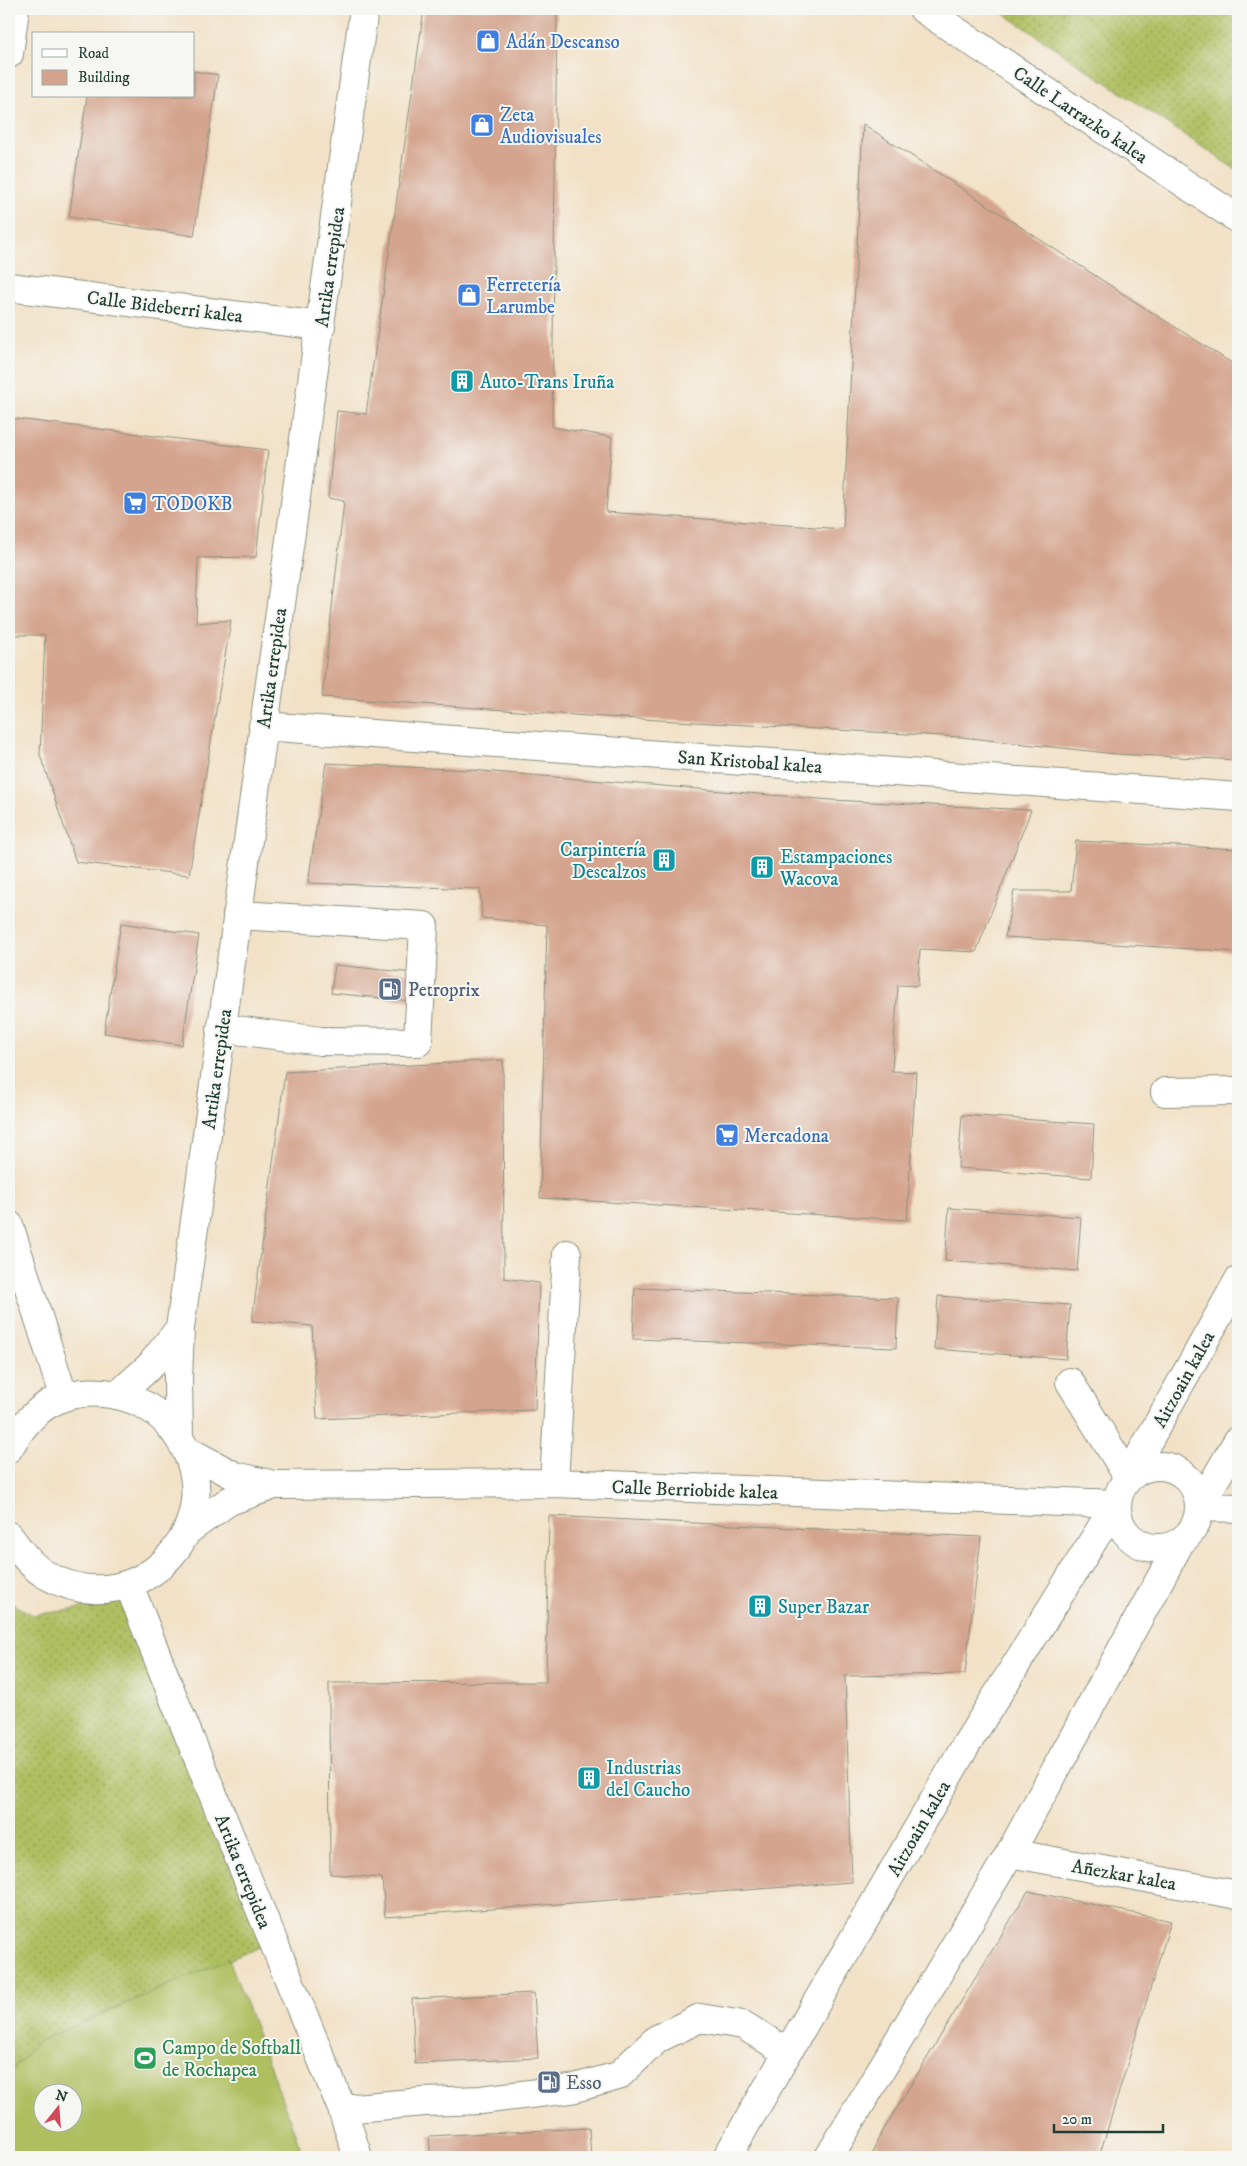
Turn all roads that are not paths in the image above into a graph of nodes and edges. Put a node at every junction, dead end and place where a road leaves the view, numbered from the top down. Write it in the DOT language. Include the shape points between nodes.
graph roads {
  1 [pos="15,9"];
  2 [pos="364,9"];
  3 [pos="923,9"];
  4 [pos="9,54"];
  5 [pos="1238,219"];
  6 [pos="9,287"];
  7 [pos="321,326"];
  8 [pos="263,726"];
  9 [pos="1238,797"];
  10 [pos="237,915"];
  11 [pos="221,1028"];
  12 [pos="1238,1091"];
  13 [pos="1166,1092"];
  14 [pos="9,1225"];
  15 [pos="567,1254"];
  16 [pos="1238,1281"];
  17 [pos="180,1328"];
  18 [pos="1070,1382"];
  19 [pos="119,1394"];
  20 [pos="63,1395"];
  21 [pos="1238,1440"];
  22 [pos="184,1444"];
  23 [pos="9,1448"];
  24 [pos="1128,1477"];
  25 [pos="554,1483"];
  26 [pos="274,1485"];
  27 [pos="1116,1504"];
  28 [pos="1199,1507"];
  29 [pos="1238,1508"];
  30 [pos="187,1531"];
  31 [pos="9,1536"];
  32 [pos="1181,1540"];
  33 [pos="129,1585"];
  34 [pos="1010,1853"];
  35 [pos="1238,1895"];
  36 [pos="787,2052"];
  37 [pos="342,2110"];
  38 [pos="358,2157"];
  39 [pos="727,2157"];
  40 [pos="829,2157"];
  1 -- 4 [label="street"];
  2 -- 7 [label="street, Artika errepidea"];
  3 -- 5 [label="street, Calle Larrazko kalea"];
  6 -- 7 [label="street, Calle Bideberri kalea"];
  7 -- 8 [label="street, Artika errepidea"];
  8 -- 9 [label="street, San Kristobal kalea"];
  8 -- 10 [label="street, Artika errepidea"];
  10 -- 11 [label="street, Artika errepidea"];
  10 -- 11 [label="street" via="424,926 418,1042 321,1041"];
  11 -- 17 [label="street, Artika errepidea"];
  12 -- 13 [label="street"];
  14 -- 20 [label="street"];
  15 -- 25 [label="street"];
  16 -- 24 [label="street, Aitzoain kalea"];
  17 -- 19 [label="street" via="150,1366"];
  17 -- 22 [label="street, Artika errepidea" via="178,1378"];
  18 -- 24 [label="street"];
  19 -- 20 [label="street"];
  19 -- 22 [label="street" via="143,1404 170,1424"];
  20 -- 23 [label="street" via="20,1428"];
  21 -- 28 [label="street"];
  22 -- 26 [label="street, Calle Berriobide kalea" via="235,1476"];
  22 -- 30 [label="street" via="196,1482 193,1515"];
  24 -- 27 [label="street"];
  24 -- 28 [label="street" via="1139,1469 1167,1466 1190,1481 1197,1493"];
  25 -- 26 [label="street, Calle Berriobide kalea"];
  25 -- 27 [label="street, Calle Berriobide kalea"];
  26 -- 30 [label="street, Calle Berriobide kalea" via="230,1501"];
  27 -- 32 [label="street" via="1123,1529 1144,1546 1163,1547"];
  27 -- 36 [label="street, Aitzoain kalea" via="966,1745"];
  28 -- 29 [label="street"];
  28 -- 32 [label="street" via="1191,1532"];
  30 -- 33 [label="street" via="180,1545 158,1569"];
  31 -- 33 [label="street" via="25,1558 47,1576 73,1586 101,1590"];
  32 -- 34 [label="street"];
  33 -- 37 [label="street, Artika errepidea"];
  34 -- 35 [label="street, Añezkar kalea"];
  34 -- 40 [label="street"];
  36 -- 37 [label="street" via="743,2025 700,2018 657,2039 618,2076 571,2089 481,2100"];
  36 -- 39 [label="street, Aitzoain kalea"];
  37 -- 38 [label="street, Artika errepidea"];
}
